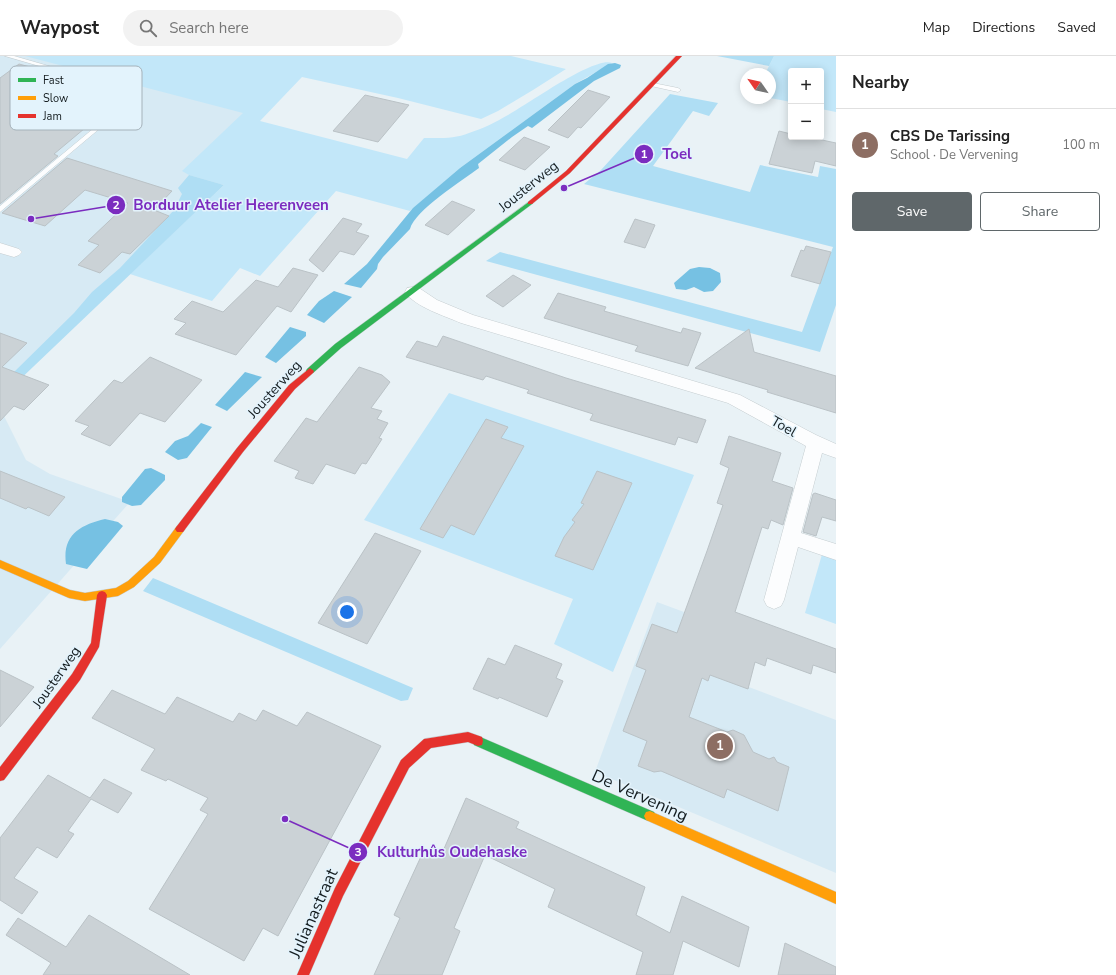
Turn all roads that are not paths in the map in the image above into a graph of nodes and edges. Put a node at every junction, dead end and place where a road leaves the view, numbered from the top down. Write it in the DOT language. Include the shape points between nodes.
graph roads {
  1 [pos="8,56"];
  2 [pos="679,56"];
  3 [pos="43,66"];
  4 [pos="652,85"];
  5 [pos="678,90"];
  6 [pos="95,130"];
  7 [pos="0,210"];
  8 [pos="0,248"];
  9 [pos="14,252"];
  10 [pos="413,292"];
  11 [pos="816,444"];
  12 [pos="836,451"];
  13 [pos="791,537"];
  14 [pos="836,552"];
  15 [pos="0,564"];
  16 [pos="102,595"];
  17 [pos="774,600"];
  18 [pos="428,743"];
  19 [pos="0,776"];
  20 [pos="836,898"];
  21 [pos="303,975"];
  1 -- 3 [label="lane"];
  2 -- 4 [label="street, Jousterweg"];
  4 -- 5 [label="lane"];
  4 -- 10 [label="street, Jousterweg" via="568,172"];
  6 -- 7 [label="lane"];
  8 -- 9 [label="street"];
  10 -- 11 [label="street, Toel" via="431,304 467,319 734,399"];
  10 -- 16 [label="street, Jousterweg" via="338,346 292,387 240,450 157,560 131,584 118,592"];
  11 -- 12 [label="street, Toel"];
  11 -- 13 [label="street"];
  13 -- 14 [label="street"];
  13 -- 17 [label="street"];
  15 -- 16 [label="street" via="69,594 85,597"];
  16 -- 19 [label="street, Jousterweg" via="96,644 76,677"];
  18 -- 20 [label="street, De Vervening" via="468,738"];
  18 -- 21 [label="street, Julianastraat" via="405,764 339,892"];
}
